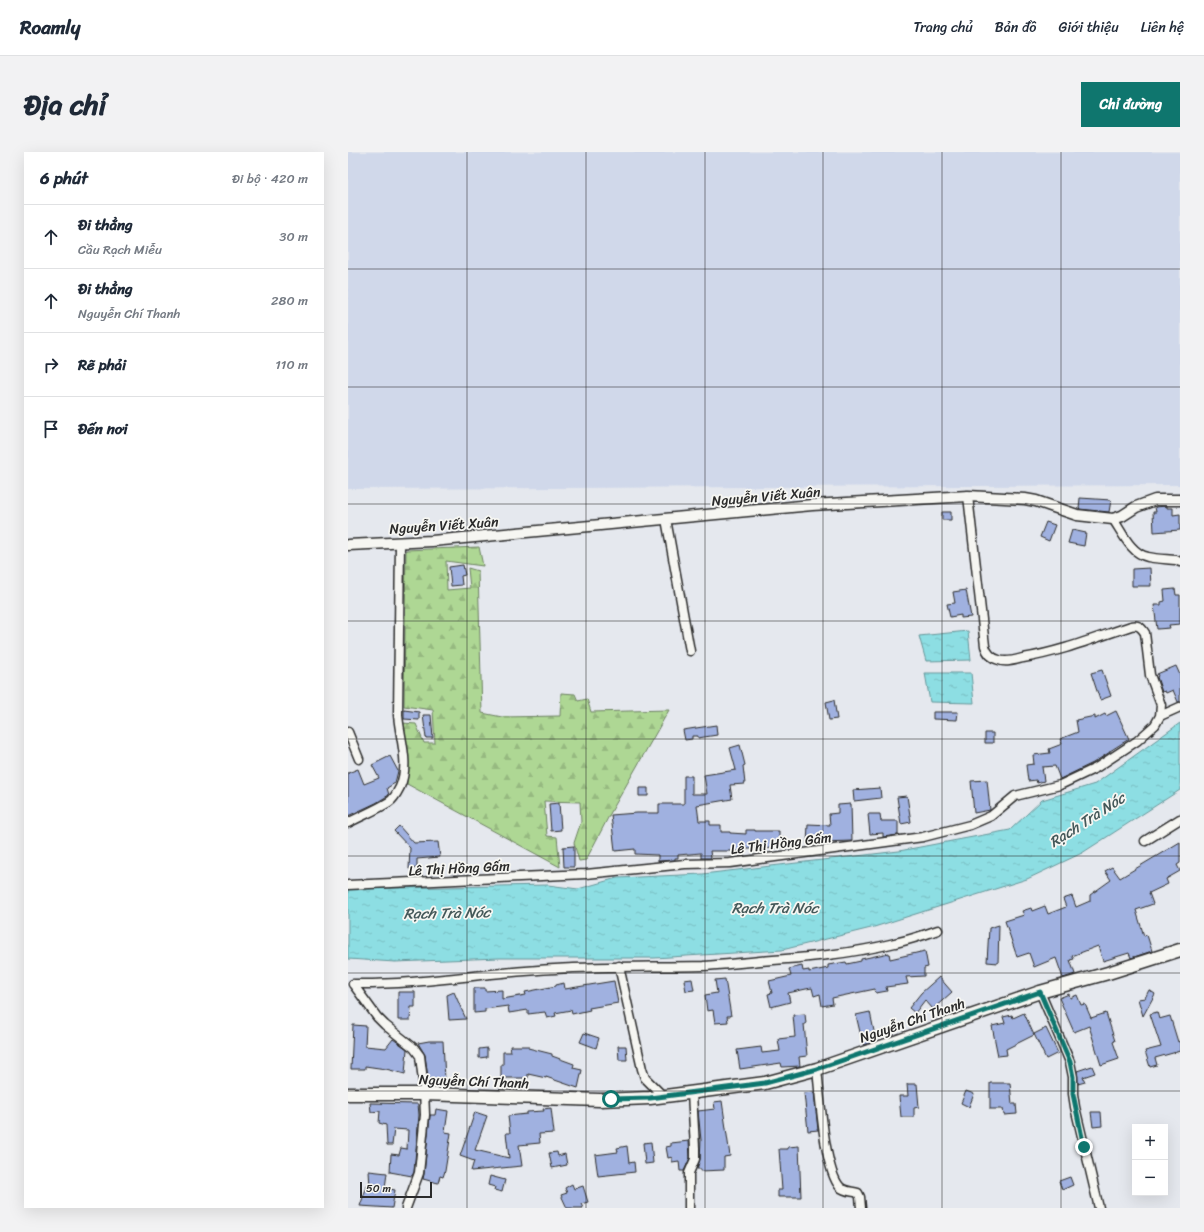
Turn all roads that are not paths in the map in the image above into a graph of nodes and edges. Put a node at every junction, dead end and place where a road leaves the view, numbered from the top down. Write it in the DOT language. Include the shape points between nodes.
graph roads {
  1 [pos="968,496"];
  2 [pos="1180,500"];
  3 [pos="666,519"];
  4 [pos="1113,520"];
  5 [pos="400,543"];
  6 [pos="348,545"];
  7 [pos="1180,562"];
  8 [pos="690,651"];
  9 [pos="1180,707"];
  10 [pos="1160,716"];
  11 [pos="348,732"];
  12 [pos="359,758"];
  13 [pos="1180,819"];
  14 [pos="348,823"];
  15 [pos="1146,841"];
  16 [pos="348,885"];
  17 [pos="938,930"];
  18 [pos="1180,950"];
  19 [pos="619,966"];
  20 [pos="1040,992"];
  21 [pos="817,1069"];
  22 [pos="692,1093"];
  23 [pos="348,1094"];
  24 [pos="424,1094"];
  25 [pos="663,1096"];
  26 [pos="406,1208"];
  27 [pos="688,1208"];
  28 [pos="861,1208"];
  29 [pos="1099,1208"];
  1 -- 3 [label="street, Nguyễn Viết Xuân" via="812,505"];
  1 -- 4 [label="street, Nguyễn Viết Xuân" via="1025,499 1077,515"];
  1 -- 10 [label="street" via="987,653 1004,661 1039,656 1137,626 1145,633 1150,675 1161,705"];
  2 -- 4 [label="street" via="1155,500"];
  3 -- 5 [label="street, Nguyễn Viết Xuân"];
  3 -- 8 [label="street"];
  4 -- 7 [label="street" via="1137,553 1146,557"];
  5 -- 6 [label="street, Nguyễn Viết Xuân"];
  5 -- 14 [label="street" via="398,715 404,754 404,777 392,800"];
  9 -- 10 [label="street, Lê Thị Hồng Gấm"];
  10 -- 16 [label="street, Lê Thị Hồng Gấm" via="1155,725 1141,737 1096,768 1060,785 1015,796 991,816 970,825 923,838 730,863 685,864 586,874"];
  11 -- 12 [label="street"];
  13 -- 15 [label="street"];
  17 -- 19 [label="street" via="894,944 785,960 704,966"];
  18 -- 20 [label="main road, Nguyễn Chí Thanh"];
  19 -- 24 [label="street" via="519,970 385,984 353,984 377,1017 420,1056"];
  19 -- 25 [label="street" via="642,1069 648,1081"];
  20 -- 21 [label="main road, Nguyễn Chí Thanh"];
  20 -- 29 [label="street" via="1070,1062 1073,1094"];
  21 -- 22 [label="main road, Nguyễn Chí Thanh" via="765,1083"];
  21 -- 28 [label="street" via="827,1152 832,1170 843,1190 858,1193"];
  22 -- 25 [label="main road, Nguyễn Chí Thanh"];
  22 -- 27 [label="street" via="695,1159 689,1173"];
  23 -- 24 [label="main road, Nguyễn Chí Thanh"];
  24 -- 25 [label="main road, Nguyễn Chí Thanh" via="600,1100"];
  24 -- 26 [label="street" via="425,1115 418,1173"];
}
